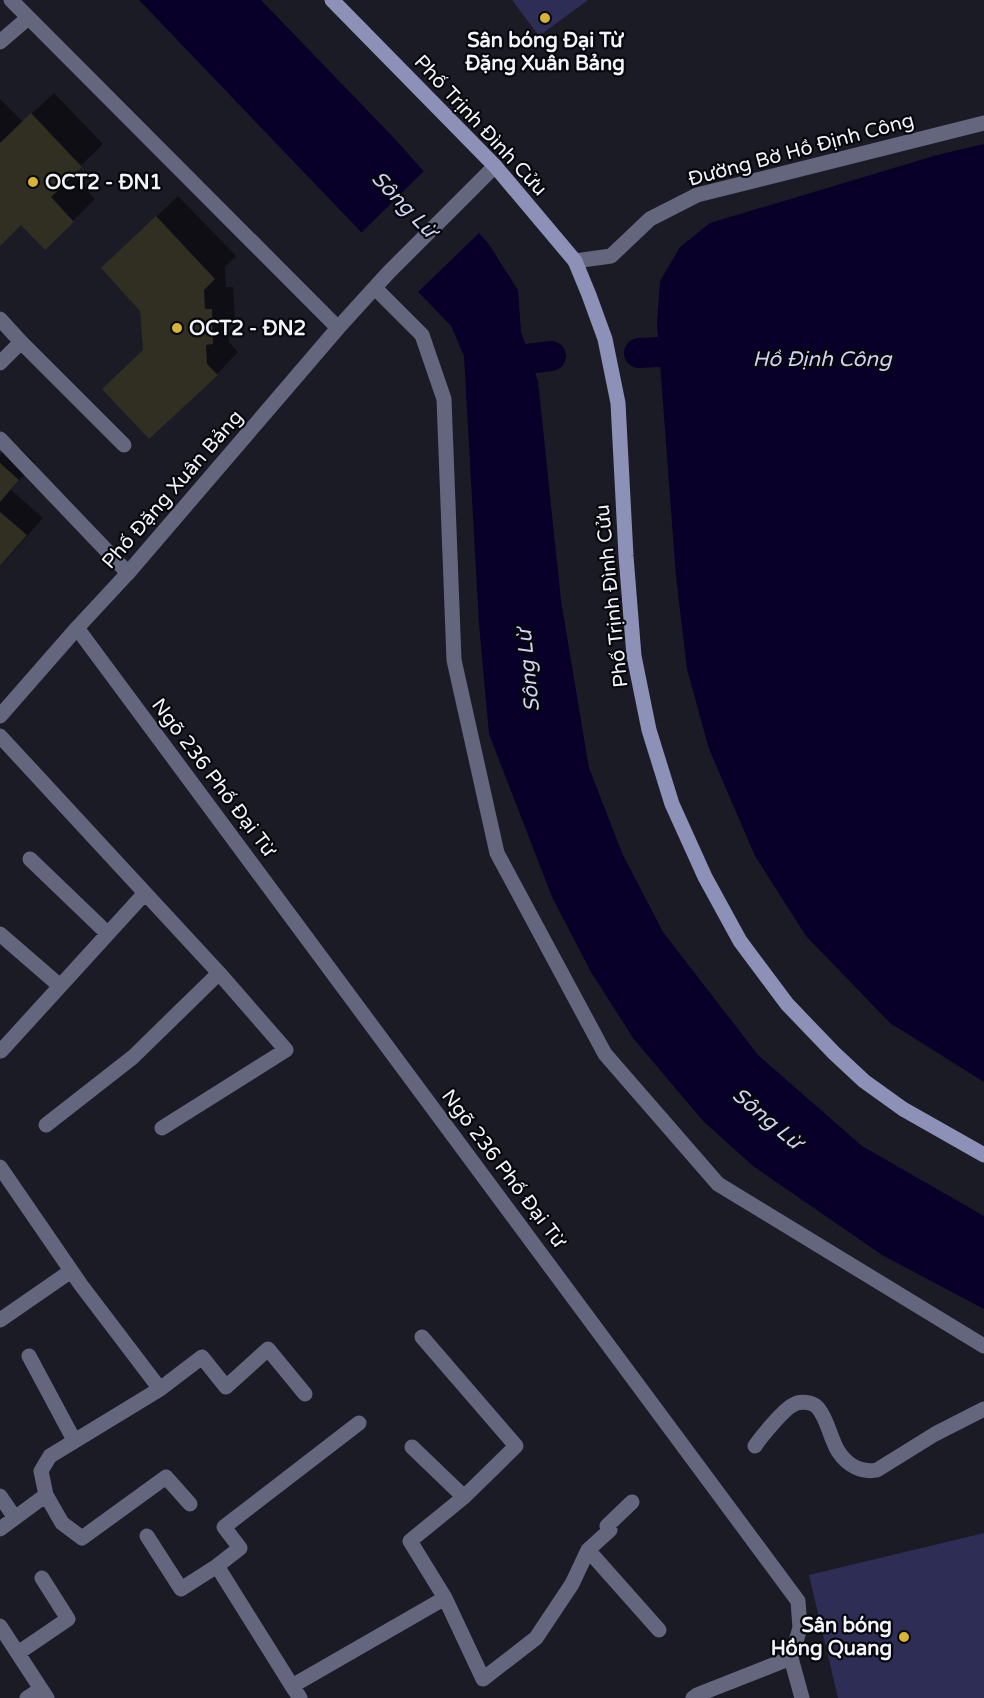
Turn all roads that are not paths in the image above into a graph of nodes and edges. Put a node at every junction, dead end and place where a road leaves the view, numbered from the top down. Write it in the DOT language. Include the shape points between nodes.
graph roads {
  1 [pos="10,0"];
  2 [pos="332,0"];
  3 [pos="28,18"];
  4 [pos="0,42"];
  5 [pos="984,123"];
  6 [pos="495,166"];
  7 [pos="574,261"];
  8 [pos="375,288"];
  9 [pos="0,319"];
  10 [pos="338,328"];
  11 [pos="21,342"];
  12 [pos="0,363"];
  13 [pos="0,439"];
  14 [pos="124,445"];
  15 [pos="128,573"];
  16 [pos="77,628"];
  17 [pos="0,716"];
  18 [pos="0,736"];
  19 [pos="30,859"];
  20 [pos="145,893"];
  21 [pos="107,933"];
  22 [pos="0,934"];
  23 [pos="219,973"];
  24 [pos="60,986"];
  25 [pos="1,1051"];
  26 [pos="46,1125"];
  27 [pos="162,1128"];
  28 [pos="984,1155"];
  29 [pos="0,1167"];
  30 [pos="71,1271"];
  31 [pos="0,1320"];
  32 [pos="422,1337"];
  33 [pos="984,1346"];
  34 [pos="29,1356"];
  35 [pos="160,1389"];
  36 [pos="305,1394"];
  37 [pos="984,1409"];
  38 [pos="359,1423"];
  39 [pos="74,1440"];
  40 [pos="755,1446"];
  41 [pos="412,1447"];
  42 [pos="46,1495"];
  43 [pos="0,1496"];
  44 [pos="464,1497"];
  45 [pos="632,1502"];
  46 [pos="190,1503"];
  47 [pos="15,1518"];
  48 [pos="0,1529"];
  49 [pos="147,1536"];
  50 [pos="588,1550"];
  51 [pos="217,1566"];
  52 [pos="42,1578"];
  53 [pos="445,1598"];
  54 [pos="0,1626"];
  55 [pos="659,1630"];
  56 [pos="18,1653"];
  57 [pos="791,1658"];
  58 [pos="296,1692"];
  59 [pos="44,1693"];
  60 [pos="27,1698"];
  61 [pos="693,1698"];
  62 [pos="802,1698"];
  1 -- 3 [label="street"];
  2 -- 6 [label="main road, Phố Trịnh Đình Cửu"];
  3 -- 4 [label="street"];
  3 -- 10 [label="street"];
  5 -- 7 [label="street, Đường Bờ Hồ Định Công" via="697,195 650,219 611,256"];
  6 -- 7 [label="main road, Phố Trịnh Đình Cửu"];
  6 -- 8 [label="street, Phố Đặng Xuân Bảng"];
  7 -- 28 [label="main road, Phố Trịnh Đình Cửu" via="605,339 618,403 634,656 649,730 672,804 705,877 747,950 787,1004 834,1053 864,1082 903,1109"];
  8 -- 10 [label="street, Phố Đặng Xuân Bảng"];
  8 -- 33 [label="street" via="422,335 444,399 454,660 497,853 605,1054 718,1184"];
  9 -- 11 [label="street"];
  10 -- 15 [label="street, Phố Đặng Xuân Bảng"];
  11 -- 12 [label="street"];
  11 -- 14 [label="street"];
  13 -- 15 [label="street"];
  15 -- 16 [label="street, Phố Đặng Xuân Bảng"];
  16 -- 17 [label="street, Phố Đặng Xuân Bảng"];
  16 -- 57 [label="street, Ngõ 236 Phố Đại Từ" via="798,1601 800,1628"];
  18 -- 20 [label="street"];
  19 -- 21 [label="street"];
  20 -- 21 [label="street"];
  20 -- 23 [label="street"];
  21 -- 24 [label="street"];
  22 -- 24 [label="street"];
  23 -- 26 [label="street" via="133,1057"];
  23 -- 27 [label="street" via="285,1050"];
  24 -- 25 [label="street"];
  29 -- 30 [label="street"];
  30 -- 31 [label="street"];
  30 -- 35 [label="street"];
  32 -- 44 [label="street" via="516,1446"];
  34 -- 39 [label="street"];
  35 -- 36 [label="street" via="202,1357 225,1387 268,1349"];
  35 -- 39 [label="street"];
  37 -- 40 [label="street" via="867,1472 852,1466 838,1451 820,1410 805,1402 793,1404"];
  38 -- 51 [label="street" via="225,1527 240,1548"];
  39 -- 42 [label="street" via="50,1456 41,1471"];
  41 -- 44 [label="street"];
  42 -- 46 [label="street" via="62,1523 82,1538 166,1477"];
  42 -- 47 [label="street"];
  43 -- 47 [label="street"];
  44 -- 53 [label="street" via="410,1541"];
  45 -- 50 [label="street"];
  47 -- 48 [label="street"];
  49 -- 51 [label="street" via="181,1589"];
  50 -- 53 [label="street" via="572,1584 536,1638 483,1678"];
  50 -- 55 [label="street"];
  51 -- 58 [label="street"];
  52 -- 56 [label="street" via="68,1618"];
  53 -- 58 [label="street"];
  54 -- 56 [label="street"];
  56 -- 59 [label="street"];
  57 -- 61 [label="street"];
  57 -- 62 [label="street"];
  59 -- 60 [label="street"];
}
